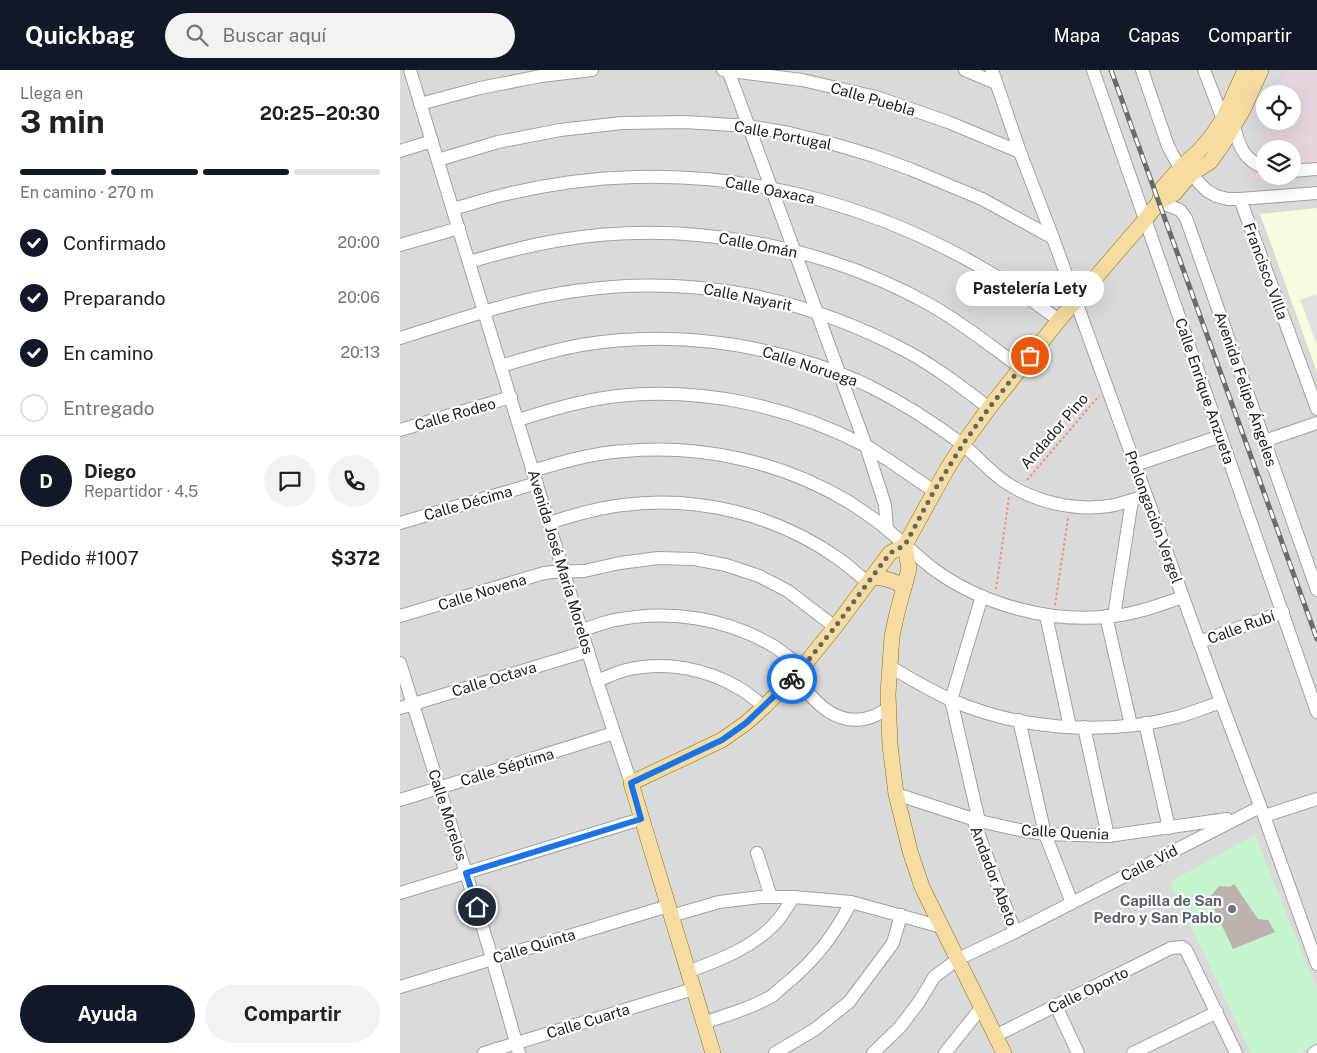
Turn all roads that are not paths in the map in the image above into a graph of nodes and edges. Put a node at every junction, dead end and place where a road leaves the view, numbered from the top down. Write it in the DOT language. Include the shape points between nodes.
graph roads {
  1 [pos="410,70"];
  2 [pos="592,70"];
  3 [pos="720,70"];
  4 [pos="728,70"];
  5 [pos="965,70"];
  6 [pos="992,70"];
  7 [pos="1092,70"];
  8 [pos="1142,70"];
  9 [pos="1204,70"];
  10 [pos="1245,70"];
  11 [pos="1261,70"];
  12 [pos="996,82"];
  13 [pos="420,104"];
  14 [pos="1229,125"];
  15 [pos="748,126"];
  16 [pos="432,141"];
  17 [pos="400,152"];
  18 [pos="1020,152"];
  19 [pos="438,160"];
  20 [pos="1256,164"];
  21 [pos="1317,169"];
  22 [pos="1187,170"];
  23 [pos="1301,170"];
  24 [pos="772,188"];
  25 [pos="1317,193"];
  26 [pos="1240,199"];
  27 [pos="1159,202"];
  28 [pos="453,209"];
  29 [pos="1145,220"];
  30 [pos="459,228"];
  31 [pos="1053,238"];
  32 [pos="400,245"];
  33 [pos="795,251"];
  34 [pos="469,262"];
  35 [pos="1076,302"];
  36 [pos="484,312"];
  37 [pos="817,312"];
  38 [pos="1059,320"];
  39 [pos="400,338"];
  40 [pos="501,366"];
  41 [pos="1021,368"];
  42 [pos="840,373"];
  43 [pos="511,397"];
  44 [pos="989,408"];
  45 [pos="1317,409"];
  46 [pos="518,420"];
  47 [pos="1317,423"];
  48 [pos="400,430"];
  49 [pos="1221,436"];
  50 [pos="1264,441"];
  51 [pos="963,444"];
  52 [pos="866,446"];
  53 [pos="1135,465"];
  54 [pos="532,470"];
  55 [pos="537,483"];
  56 [pos="934,491"];
  57 [pos="1146,496"];
  58 [pos="1132,500"];
  59 [pos="549,523"];
  60 [pos="400,524"];
  61 [pos="887,529"];
  62 [pos="905,545"];
  63 [pos="564,572"];
  64 [pos="870,580"];
  65 [pos="904,587"];
  66 [pos="1317,590"];
  67 [pos="982,596"];
  68 [pos="1183,597"];
  69 [pos="1283,612"];
  70 [pos="1049,615"];
  71 [pos="400,616"];
  72 [pos="1110,616"];
  73 [pos="835,627"];
  74 [pos="582,630"];
  75 [pos="1199,642"];
  76 [pos="588,651"];
  77 [pos="400,663"];
  78 [pos="890,666"];
  79 [pos="799,672"];
  80 [pos="597,680"];
  81 [pos="951,700"];
  82 [pos="1221,702"];
  83 [pos="406,706"];
  84 [pos="764,706"];
  85 [pos="888,708"];
  86 [pos="1317,712"];
  87 [pos="1018,720"];
  88 [pos="1145,723"];
  89 [pos="1130,725"];
  90 [pos="1070,727"];
  91 [pos="1084,728"];
  92 [pos="614,733"];
  93 [pos="631,783"];
  94 [pos="439,788"];
  95 [pos="896,794"];
  96 [pos="1317,799"];
  97 [pos="400,800"];
  98 [pos="1262,812"];
  99 [pos="1237,818"];
  100 [pos="641,819"];
  101 [pos="976,820"];
  102 [pos="1169,828"];
  103 [pos="1045,834"];
  104 [pos="1108,836"];
  105 [pos="757,853"];
  106 [pos="466,873"];
  107 [pos="400,893"];
  108 [pos="771,897"];
  109 [pos="794,897"];
  110 [pos="852,902"];
  111 [pos="1072,903"];
  112 [pos="670,911"];
  113 [pos="900,915"];
  114 [pos="942,927"];
  115 [pos="1015,932"];
  116 [pos="492,958"];
  117 [pos="958,959"];
  118 [pos="1317,964"];
  119 [pos="687,972"];
  120 [pos="400,987"];
  121 [pos="693,989"];
  122 [pos="1056,1006"];
  123 [pos="981,1008"];
  124 [pos="1217,1012"];
  125 [pos="704,1023"];
  126 [pos="995,1036"];
  127 [pos="517,1048"];
  128 [pos="1317,1051"];
  129 [pos="484,1053"];
  130 [pos="713,1053"];
  131 [pos="775,1053"];
  132 [pos="873,1053"];
  133 [pos="945,1053"];
  134 [pos="1004,1053"];
  135 [pos="1078,1053"];
  136 [pos="1133,1053"];
  137 [pos="1236,1053"];
  138 [pos="1314,1053"];
  1 -- 13 [label="street, Avenida José María Morelos"];
  2 -- 13 [label="street" via="489,86"];
  3 -- 4 [label="street, Calle Puebla"];
  4 -- 15 [label="street"];
  4 -- 18 [label="street, Calle Puebla" via="802,80 876,97"];
  5 -- 12 [label="street"];
  6 -- 12 [label="street, Prolongación Vergel"];
  7 -- 29 [label="street, Calle Enrique Anzueta"];
  8 -- 22 [label="street" via="1168,146 1176,161"];
  9 -- 14 [label="street"];
  10 -- 14 [label="main road"];
  11 -- 14 [label="main road" via="1253,90"];
  12 -- 18 [label="street, Prolongación Vergel"];
  13 -- 16 [label="street, Avenida José María Morelos"];
  14 -- 20 [label="street" via="1244,153"];
  14 -- 22 [label="main road" via="1211,137"];
  15 -- 19 [label="street, Calle Portugal" via="686,122 578,128 498,142"];
  15 -- 24 [label="street"];
  15 -- 31 [label="street, Calle Portugal" via="830,143 910,169 982,199"];
  16 -- 17 [label="street"];
  16 -- 19 [label="street, Avenida José María Morelos"];
  18 -- 31 [label="street, Prolongación Vergel"];
  19 -- 28 [label="street, Avenida José María Morelos"];
  21 -- 23 [label="street"];
  22 -- 26 [label="street" via="1216,196"];
  22 -- 27 [label="main road" via="1163,187"];
  24 -- 28 [label="street, Calle Oaxaca" via="714,179 634,177 544,187"];
  24 -- 33 [label="street"];
  24 -- 38 [label="street, Calle Oaxaca" via="823,200 911,232 993,275"];
  25 -- 26 [label="street"];
  26 -- 45 [label="street, Francisco VIlla"];
  27 -- 29 [label="main road"];
  27 -- 50 [label="street, Avenida Felipe Ángeles" via="1180,210 1186,218"];
  28 -- 30 [label="street, Avenida José María Morelos"];
  29 -- 35 [label="main road"];
  29 -- 49 [label="street, Calle Enrique Anzueta"];
  30 -- 32 [label="street"];
  30 -- 34 [label="street, Avenida José María Morelos"];
  31 -- 35 [label="street, Prolongación Vergel"];
  33 -- 34 [label="street, Calle Omán" via="746,240 641,233 563,240"];
  33 -- 37 [label="street"];
  33 -- 41 [label="street, Calle Omán" via="844,266 934,307"];
  34 -- 36 [label="street, Avenida José María Morelos"];
  35 -- 38 [label="main road"];
  35 -- 53 [label="street, Prolongación Vergel"];
  36 -- 37 [label="street, Calle Nayarit" via="526,300 630,285 721,290"];
  36 -- 39 [label="street, Calle Nayarit"];
  36 -- 40 [label="street, Avenida José María Morelos"];
  37 -- 42 [label="street"];
  37 -- 44 [label="street, Calle Nayarit" via="910,353"];
  38 -- 41 [label="main road"];
  40 -- 42 [label="street, Calle Noruega" via="581,345 666,339 746,346 790,356"];
  40 -- 43 [label="street, Avenida José María Morelos"];
  41 -- 44 [label="main road"];
  42 -- 51 [label="street, Calle Noruega" via="899,402"];
  42 -- 52 [label="street"];
  43 -- 46 [label="street, Avenida José María Morelos"];
  43 -- 48 [label="street, Calle Rodeo"];
  44 -- 51 [label="main road"];
  46 -- 52 [label="street" via="567,405 618,396 669,394 712,397 771,408 820,424"];
  46 -- 54 [label="street, Avenida José María Morelos"];
  47 -- 50 [label="street"];
  49 -- 53 [label="street"];
  49 -- 69 [label="street, Calle Enrique Anzueta"];
  50 -- 66 [label="street, Avenida Felipe Ángeles"];
  51 -- 56 [label="main road"];
  51 -- 58 [label="street, Calle Noruega" via="1004,481 1031,496 1078,507 1109,506"];
  52 -- 56 [label="street"];
  52 -- 61 [label="street" via="885,505"];
  53 -- 57 [label="street, Prolongación Vergel"];
  54 -- 55 [label="street, Avenida José María Morelos"];
  54 -- 61 [label="street" via="624,450 671,449 718,454 763,465 807,481 849,502"];
  55 -- 59 [label="street, Avenida José María Morelos"];
  55 -- 60 [label="street, Calle Décima"];
  56 -- 62 [label="main road"];
  57 -- 58 [label="street, Calle Noruega"];
  57 -- 68 [label="street, Prolongación Vergel"];
  58 -- 72 [label="street"];
  59 -- 63 [label="street, Avenida José María Morelos"];
  59 -- 64 [label="street" via="623,505 660,502 698,505 772,523 806,539"];
  61 -- 62 [label="street"];
  62 -- 64 [label="main road" via="890,553"];
  62 -- 65 [label="main road" via="909,569"];
  62 -- 67 [label="street" via="932,568"];
  63 -- 71 [label="street, Calle Novena" via="544,573"];
  63 -- 73 [label="street, Calle Novena" via="658,558 726,565 759,576 788,591"];
  63 -- 74 [label="street, Avenida José María Morelos"];
  64 -- 65 [label="main road" via="885,578"];
  64 -- 73 [label="main road"];
  65 -- 78 [label="main road" via="892,636"];
  67 -- 70 [label="street" via="1013,608"];
  67 -- 81 [label="street"];
  68 -- 72 [label="street" via="1149,609"];
  68 -- 75 [label="street, Prolongación Vergel"];
  69 -- 75 [label="street, Calle Rubí"];
  69 -- 86 [label="street, Calle Enrique Anzueta"];
  70 -- 72 [label="street"];
  70 -- 90 [label="street"];
  72 -- 89 [label="street"];
  73 -- 79 [label="main road"];
  74 -- 76 [label="street, Avenida José María Morelos"];
  74 -- 79 [label="street" via="614,620 647,615 714,621 746,632 776,648"];
  75 -- 82 [label="street, Prolongación Vergel"];
  76 -- 80 [label="street, Avenida José María Morelos"];
  76 -- 83 [label="street, Calle Octava"];
  77 -- 83 [label="street, Calle Morelos"];
  78 -- 81 [label="street"];
  78 -- 85 [label="main road"];
  79 -- 84 [label="main road"];
  79 -- 85 [label="street" via="804,689 816,702 843,718 859,720"];
  80 -- 84 [label="street" via="625,670 685,667 714,675 740,688"];
  80 -- 92 [label="street, Avenida José María Morelos"];
  81 -- 87 [label="street"];
  81 -- 101 [label="street, Andador Abeto"];
  82 -- 88 [label="street"];
  82 -- 98 [label="street, Prolongación Vergel"];
  83 -- 94 [label="street, Calle Morelos"];
  84 -- 93 [label="main road" via="722,740"];
  85 -- 95 [label="main road"];
  87 -- 90 [label="street"];
  87 -- 103 [label="street"];
  88 -- 89 [label="street"];
  88 -- 102 [label="street"];
  89 -- 91 [label="street"];
  90 -- 91 [label="street"];
  91 -- 104 [label="street"];
  92 -- 93 [label="street, Avenida José María Morelos"];
  92 -- 94 [label="street, Calle Séptima"];
  93 -- 100 [label="main road, Avenida José María Morelos"];
  94 -- 97 [label="street, Calle Séptima"];
  94 -- 106 [label="street, Calle Morelos"];
  95 -- 101 [label="street, Calle Quenia"];
  95 -- 114 [label="main road" via="922,887"];
  96 -- 98 [label="street, Calle Vid"];
  98 -- 99 [label="street, Calle Vid"];
  98 -- 118 [label="street, Prolongación Vergel"];
  99 -- 102 [label="street, Calle Quenia"];
  99 -- 111 [label="street, Calle Vid"];
  100 -- 106 [label="street"];
  100 -- 112 [label="main road, Avenida José María Morelos"];
  101 -- 103 [label="street, Calle Quenia"];
  101 -- 115 [label="street, Andador Abeto"];
  102 -- 104 [label="street, Calle Quenia"];
  103 -- 104 [label="street, Calle Quenia"];
  103 -- 111 [label="street"];
  105 -- 108 [label="street"];
  106 -- 107 [label="street"];
  106 -- 116 [label="street, Calle Morelos"];
  108 -- 109 [label="street, Calle Quinta"];
  108 -- 112 [label="street, Calle Quinta"];
  109 -- 110 [label="street, Calle Quinta"];
  109 -- 119 [label="street" via="778,920 753,942 723,959"];
  110 -- 113 [label="street, Calle Quinta"];
  110 -- 125 [label="street" via="824,946 794,978 773,995 739,1012"];
  111 -- 115 [label="street, Calle Vid"];
  112 -- 116 [label="street, Calle Quinta"];
  112 -- 119 [label="main road, Avenida José María Morelos"];
  113 -- 114 [label="street, Calle Quinta"];
  113 -- 131 [label="street" via="892,943 849,1002 814,1030"];
  114 -- 117 [label="main road"];
  115 -- 117 [label="street, Calle Vid"];
  116 -- 120 [label="street, Calle Quinta"];
  116 -- 127 [label="street, Calle Morelos"];
  117 -- 123 [label="main road"];
  117 -- 132 [label="street, Calle Vid" via="934,976 900,1027"];
  119 -- 121 [label="main road, Avenida José María Morelos"];
  121 -- 125 [label="main road, Avenida José María Morelos"];
  121 -- 127 [label="street, Calle Cuarta"];
  122 -- 124 [label="street, Calle Oporto" via="1171,948 1182,947 1190,956"];
  122 -- 126 [label="street, Calle Oporto"];
  122 -- 135 [label="street"];
  123 -- 126 [label="main road"];
  123 -- 133 [label="street"];
  124 -- 136 [label="street"];
  124 -- 137 [label="street"];
  125 -- 130 [label="main road, Avenida José María Morelos"];
  126 -- 134 [label="main road"];
  127 -- 129 [label="street, Calle Cuarta"];
  128 -- 138 [label="street"];
}
